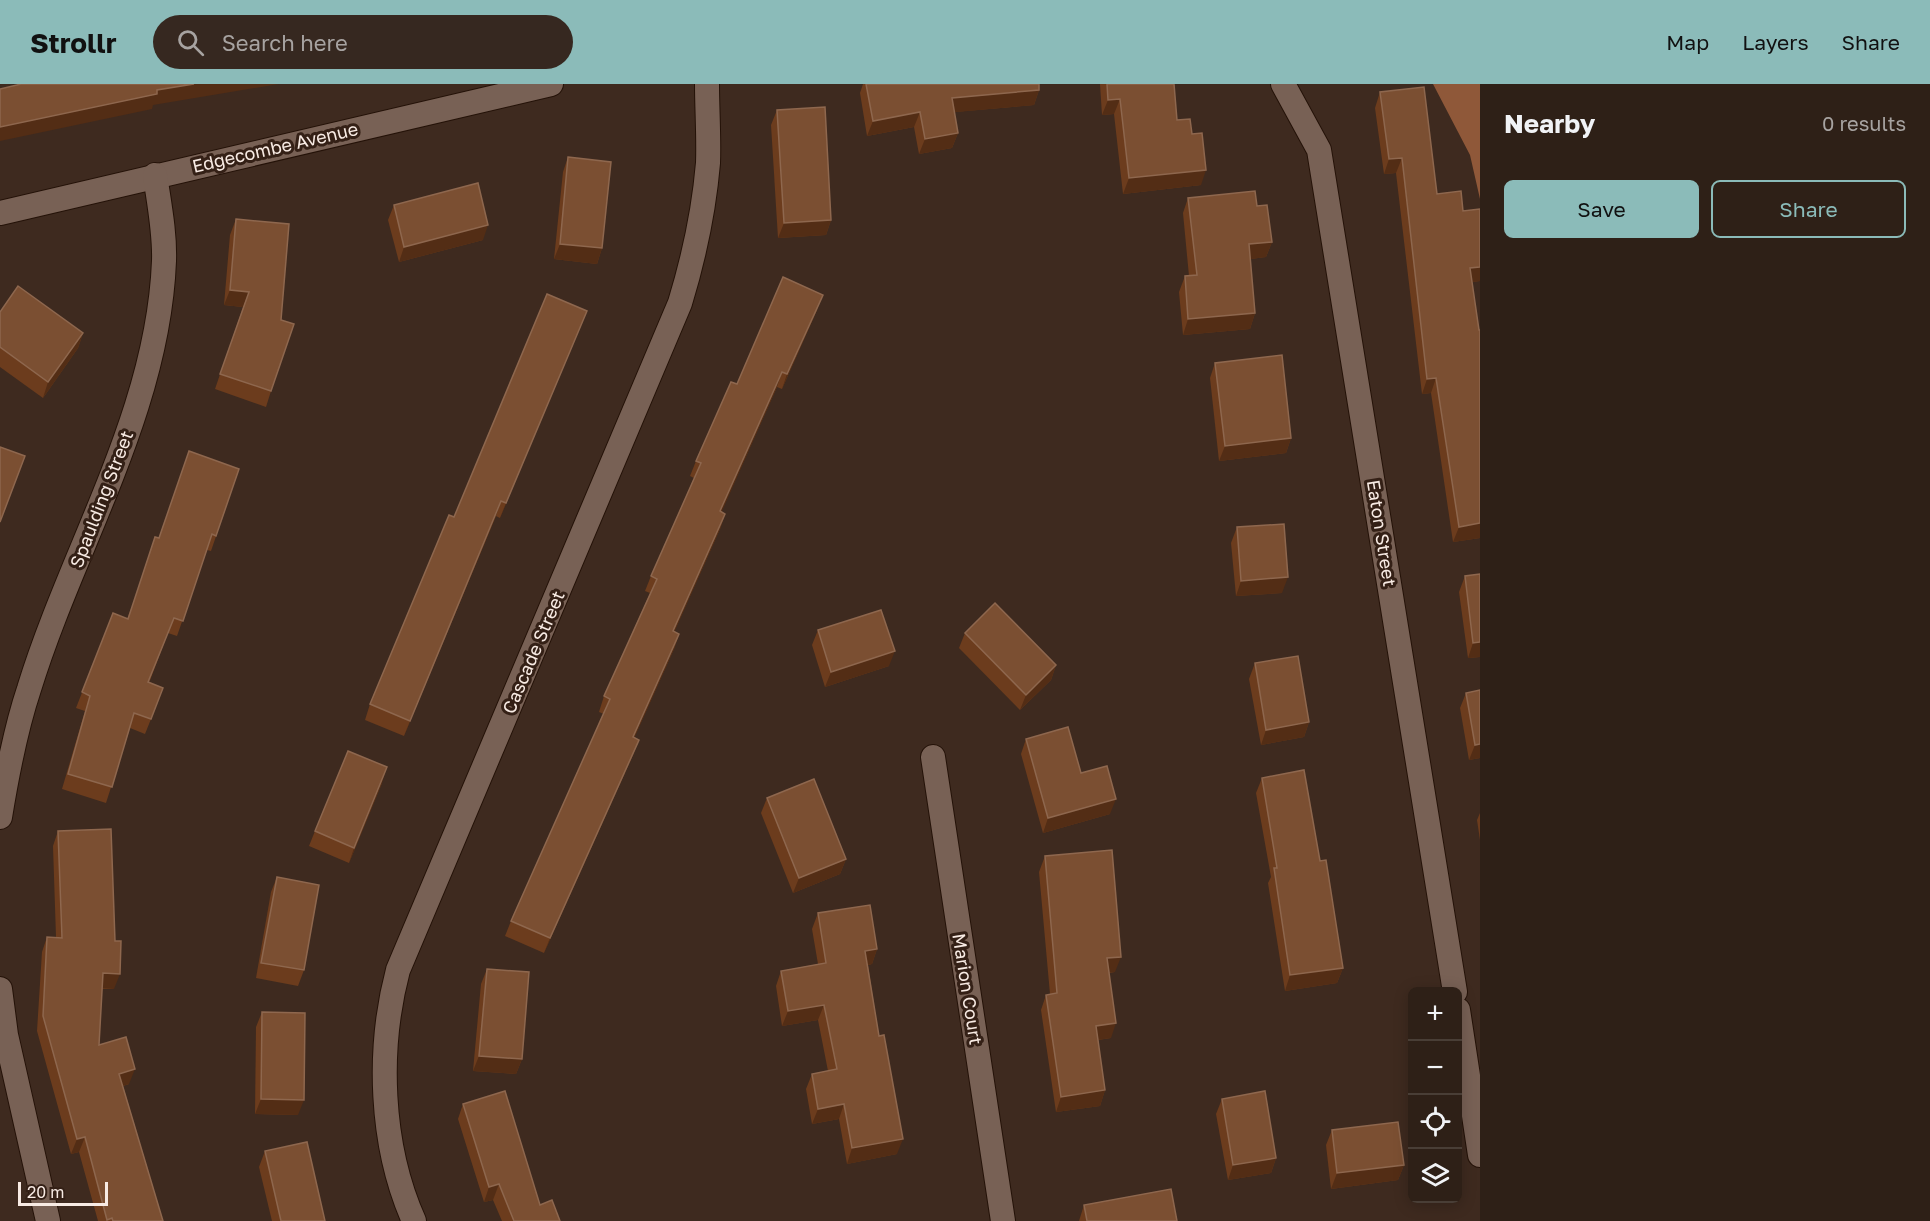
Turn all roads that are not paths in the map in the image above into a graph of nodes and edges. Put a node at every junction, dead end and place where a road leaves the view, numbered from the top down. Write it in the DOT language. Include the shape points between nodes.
graph roads {
  1 [pos="551,84"];
  2 [pos="707,84"];
  3 [pos="1283,84"];
  4 [pos="155,175"];
  5 [pos="0,213"];
  6 [pos="933,757"];
  7 [pos="0,817"];
  8 [pos="1454,987"];
  9 [pos="0,989"];
  10 [pos="1462,1036"];
  11 [pos="1480,1155"];
  12 [pos="48,1221"];
  13 [pos="414,1221"];
  14 [pos="1004,1221"];
  1 -- 4 [label="street, Edgecombe Avenue"];
  2 -- 13 [label="street, Cascade Street" via="704,202 680,303 398,970 386,1030 386,1092 399,1174"];
  3 -- 8 [label="street, Eaton Street" via="1319,150"];
  4 -- 5 [label="street, Edgecombe Avenue"];
  4 -- 7 [label="street, Spaulding Street" via="164,259 159,321 145,382 29,688"];
  6 -- 14 [label="street, Marion Court"];
  9 -- 12 [label="street" via="6,1035"];
  10 -- 11 [label="street"];
}
